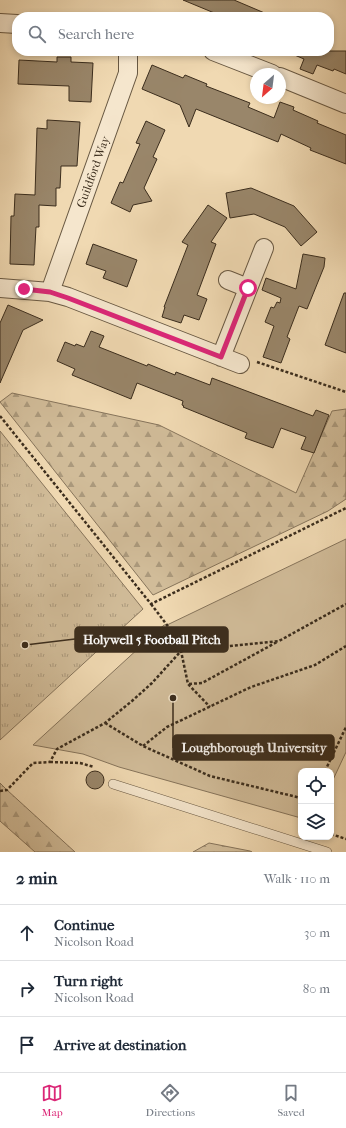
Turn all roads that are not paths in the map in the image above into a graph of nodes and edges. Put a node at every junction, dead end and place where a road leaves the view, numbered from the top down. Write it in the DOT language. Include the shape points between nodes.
graph roads {
  1 [pos="0,23"];
  2 [pos="12,24"];
  3 [pos="128,56"];
  4 [pos="226,56"];
  5 [pos="257,68"];
  6 [pos="286,79"];
  7 [pos="346,104"];
  8 [pos="264,248"];
  9 [pos="228,280"];
  10 [pos="0,288"];
  11 [pos="248,288"];
  12 [pos="50,292"];
  13 [pos="221,357"];
  14 [pos="240,364"];
  15 [pos="114,784"];
  16 [pos="327,852"];
  1 -- 2 [label="street"];
  3 -- 12 [label="street, Guildford Way" via="128,73"];
  4 -- 5 [label="street"];
  6 -- 7 [label="street"];
  8 -- 11 [label="street"];
  9 -- 11 [label="street"];
  10 -- 12 [label="street"];
  11 -- 13 [label="street"];
  12 -- 13 [label="street"];
  13 -- 14 [label="street"];
  15 -- 16 [label="lane"];
}
